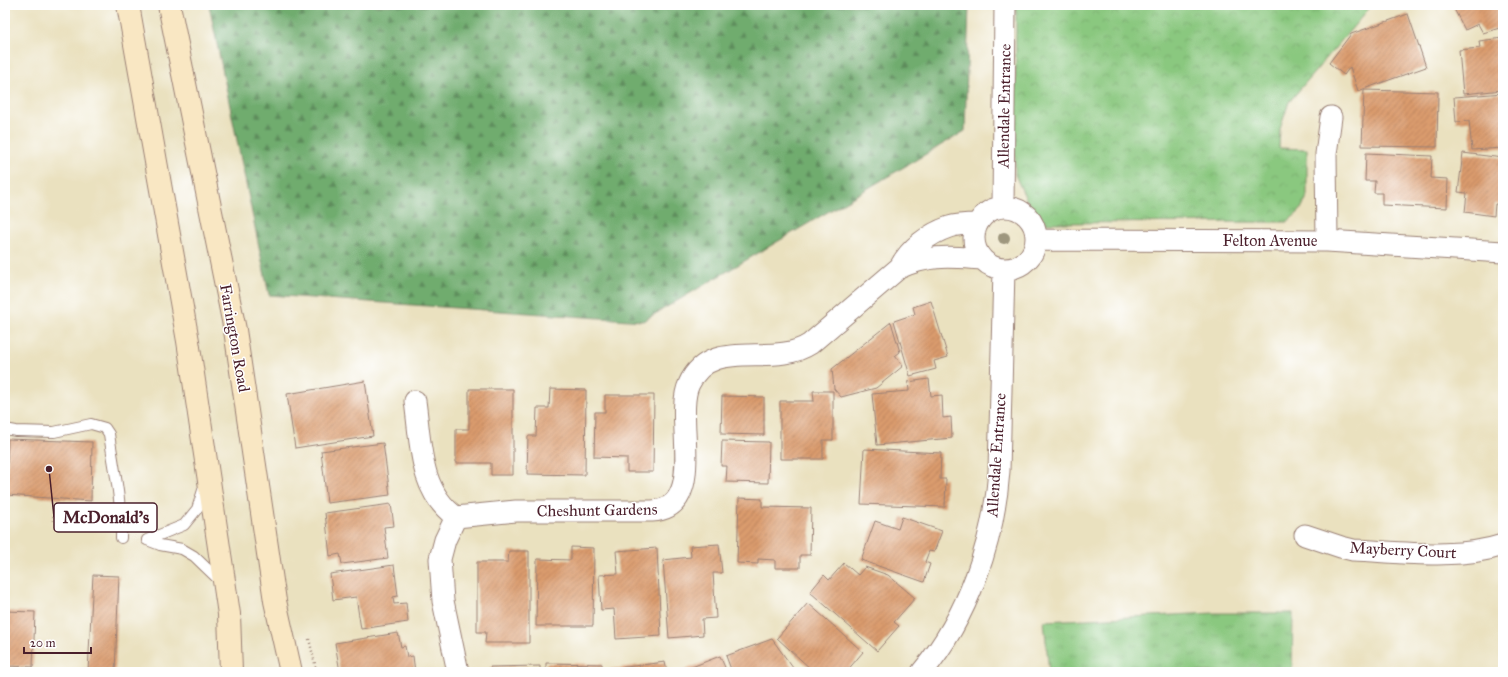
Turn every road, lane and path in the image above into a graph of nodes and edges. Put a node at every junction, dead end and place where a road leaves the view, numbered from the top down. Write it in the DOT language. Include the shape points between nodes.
graph roads {
  1 [pos="128,5"];
  2 [pos="169,5"];
  3 [pos="1005,5"];
  4 [pos="1331,117"];
  5 [pos="1002,207"];
  6 [pos="977,224"];
  7 [pos="1036,240"];
  8 [pos="1327,240"];
  9 [pos="1503,252"];
  10 [pos="982,259"];
  11 [pos="899,268"];
  12 [pos="1004,269"];
  13 [pos="416,401"];
  14 [pos="5,429"];
  15 [pos="208,474"];
  16 [pos="55,502"];
  17 [pos="456,517"];
  18 [pos="54,521"];
  19 [pos="1305,535"];
  20 [pos="121,538"];
  21 [pos="1503,545"];
  22 [pos="225,586"];
  23 [pos="232,672"];
  24 [pos="291,672"];
  25 [pos="458,672"];
  26 [pos="922,672"];
  1 -- 15 [label="main road" via="188,341"];
  2 -- 24 [label="main road, Farrington Road" via="235,330 275,601"];
  3 -- 5 [label="street, Allendale Entrance"];
  4 -- 8 [label="street" via="1326,154"];
  5 -- 6 [label="street" via="986,213"];
  5 -- 7 [label="street" via="1014,208 1024,214 1034,228"];
  6 -- 10 [label="street" via="974,244"];
  6 -- 11 [label="street" via="960,224 936,233 915,247"];
  7 -- 8 [label="street, Felton Avenue"];
  7 -- 12 [label="street" via="1033,251 1026,261"];
  8 -- 9 [label="street, Felton Avenue"];
  10 -- 11 [label="street" via="941,257 917,260"];
  10 -- 12 [label="street" via="992,266"];
  11 -- 17 [label="street, Cheshunt Gardens" via="810,344 798,351 783,355 730,356 711,361 698,369 688,384 685,398 685,482 677,500 668,507 652,511 516,511"];
  12 -- 26 [label="street, Allendale Entrance" via="999,471 993,519 968,597 938,650"];
  13 -- 17 [label="street" via="428,481 439,502"];
  14 -- 20 [label="lane" via="54,432 92,424 105,428 109,434 122,522"];
  15 -- 22 [label="main road"];
  15 -- 22 [label="lane" via="197,509 184,525 147,540 182,549 194,556"];
  16 -- 18 [label="path"];
  17 -- 25 [label="street" via="445,540 440,559 443,601"];
  19 -- 21 [label="street, Mayberry Court" via="1354,550 1445,554 1472,552"];
  22 -- 23 [label="main road"];
}
